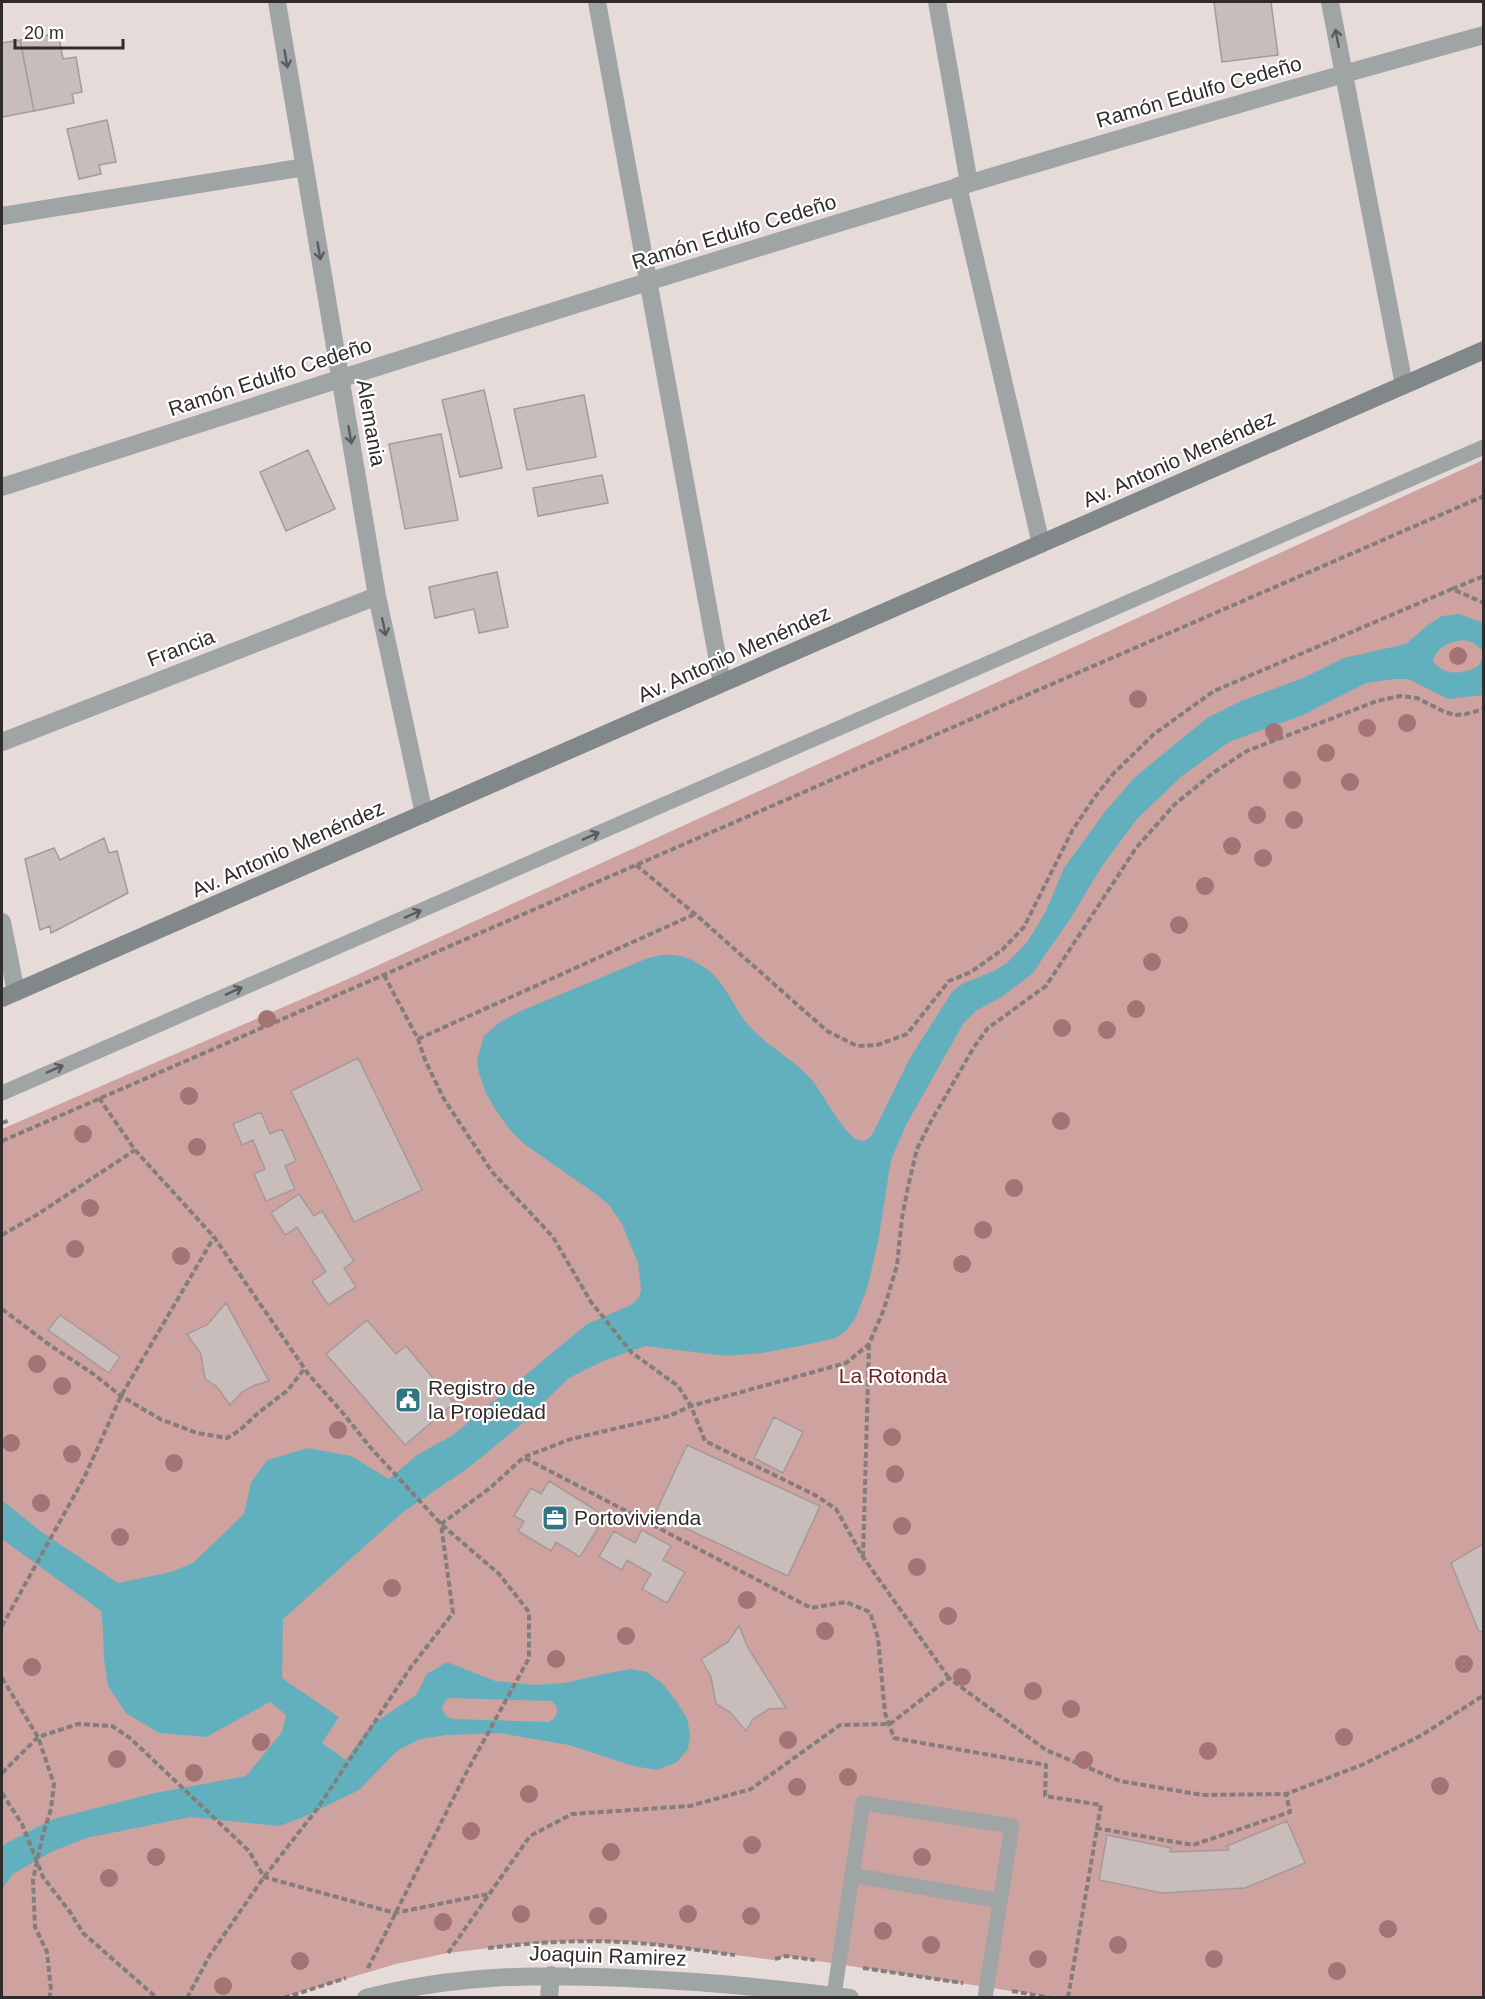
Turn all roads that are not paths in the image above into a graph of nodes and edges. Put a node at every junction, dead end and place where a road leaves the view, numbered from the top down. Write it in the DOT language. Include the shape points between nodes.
graph roads {
  1 [pos="277,2"];
  2 [pos="597,2"];
  3 [pos="938,2"];
  4 [pos="1330,2"];
  5 [pos="1484,35"];
  6 [pos="1343,74"];
  7 [pos="305,167"];
  8 [pos="963,184"];
  9 [pos="2,216"];
  10 [pos="649,283"];
  11 [pos="1484,350"];
  12 [pos="340,378"];
  13 [pos="1404,385"];
  14 [pos="1484,447"];
  15 [pos="2,487"];
  16 [pos="1041,544"];
  17 [pos="377,596"];
  18 [pos="722,683"];
  19 [pos="2,742"];
  20 [pos="424,814"];
  21 [pos="2,922"];
  22 [pos="9,995"];
  23 [pos="2,1093"];
  24 [pos="852,1875"];
  25 [pos="1000,1900"];
  26 [pos="551,1975"];
  27 [pos="842,1996"];
  28 [pos="366,1998"];
  29 [pos="549,1998"];
  30 [pos="985,1998"];
  1 -- 7 [label="street, Alemania, one-way"];
  2 -- 10 [label="street"];
  3 -- 8 [label="street"];
  6 -- 4 [label="street, one-way"];
  5 -- 6 [label="street, Ramón Edulfo Cedeño"];
  6 -- 8 [label="street, Ramón Edulfo Cedeño"];
  6 -- 13 [label="street"];
  7 -- 9 [label="street"];
  7 -- 12 [label="street, Alemania, one-way"];
  8 -- 10 [label="street, Ramón Edulfo Cedeño"];
  8 -- 16 [label="street"];
  10 -- 12 [label="street, Ramón Edulfo Cedeño"];
  10 -- 18 [label="street"];
  11 -- 13 [label="street, Av. Antonio Menéndez"];
  12 -- 15 [label="street, Ramón Edulfo Cedeño"];
  12 -- 17 [label="street, Alemania, one-way"];
  13 -- 16 [label="street, Av. Antonio Menéndez"];
  23 -- 14 [label="lane, one-way"];
  16 -- 18 [label="street, Av. Antonio Menéndez"];
  17 -- 19 [label="street, Francia"];
  17 -- 20 [label="street, Alemania, one-way"];
  18 -- 20 [label="street, Av. Antonio Menéndez"];
  20 -- 22 [label="street, Av. Antonio Menéndez"];
  21 -- 22 [label="street"];
  24 -- 25 [label="lane"];
  24 -- 25 [label="lane" via="863,1803 1012,1827"];
  24 -- 27 [label="lane"];
  25 -- 30 [label="lane"];
  26 -- 27 [label="street, Joaquin Ramirez" via="663,1979"];
  26 -- 28 [label="street, Joaquin Ramirez" via="478,1977"];
  26 -- 29 [label="street"];
}
